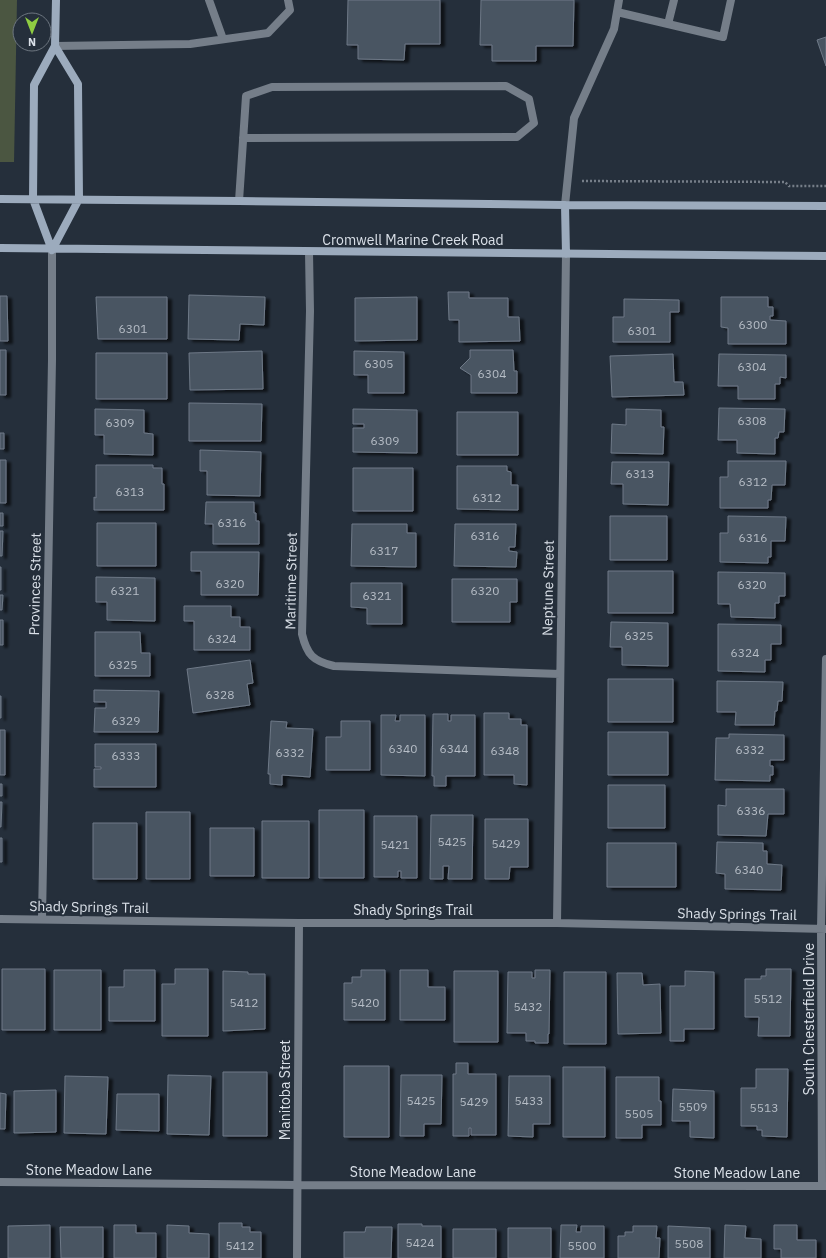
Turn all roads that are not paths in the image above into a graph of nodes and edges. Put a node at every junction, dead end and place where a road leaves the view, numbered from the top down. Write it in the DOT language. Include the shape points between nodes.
graph roads {
  1 [pos="56,0"];
  2 [pos="209,0"];
  3 [pos="288,0"];
  4 [pos="619,0"];
  5 [pos="674,0"];
  6 [pos="731,0"];
  7 [pos="617,12"];
  8 [pos="668,24"];
  9 [pos="223,39"];
  10 [pos="55,46"];
  11 [pos="243,138"];
  12 [pos="0,199"];
  13 [pos="33,199"];
  14 [pos="79,199"];
  15 [pos="239,200"];
  16 [pos="566,205"];
  17 [pos="826,206"];
  18 [pos="0,248"];
  19 [pos="52,250"];
  20 [pos="308,252"];
  21 [pos="566,254"];
  22 [pos="826,256"];
  23 [pos="826,659"];
  24 [pos="560,674"];
  25 [pos="0,919"];
  26 [pos="42,919"];
  27 [pos="299,923"];
  28 [pos="557,923"];
  29 [pos="824,929"];
  30 [pos="0,1182"];
  31 [pos="297,1185"];
  32 [pos="824,1186"];
  33 [pos="297,1258"];
  1 -- 10 [label="main road"];
  2 -- 9 [label="street"];
  3 -- 9 [label="street" via="290,10 268,33"];
  4 -- 7 [label="street"];
  5 -- 8 [label="street"];
  6 -- 8 [label="street" via="723,37"];
  7 -- 8 [label="street"];
  7 -- 16 [label="street" via="614,29 574,118"];
  9 -- 10 [label="street" via="190,44"];
  10 -- 13 [label="main road" via="34,85"];
  10 -- 14 [label="main road" via="78,84"];
  11 -- 11 [label="street" via="517,138 534,123 529,99 506,86 272,87 246,96"];
  11 -- 15 [label="street"];
  12 -- 13 [label="main road"];
  13 -- 14 [label="main road"];
  13 -- 19 [label="main road"];
  14 -- 15 [label="main road"];
  14 -- 19 [label="main road"];
  15 -- 16 [label="main road"];
  16 -- 17 [label="main road"];
  16 -- 21 [label="main road"];
  18 -- 19 [label="main road, Cromwell Marine Creek Road"];
  19 -- 20 [label="main road, Cromwell Marine Creek Road"];
  19 -- 26 [label="street, Provinces Street"];
  20 -- 21 [label="main road, Cromwell Marine Creek Road"];
  20 -- 24 [label="street, Maritime Street" via="310,311 302,634 305,647 311,656 322,663 334,666"];
  21 -- 22 [label="main road, Cromwell Marine Creek Road"];
  21 -- 24 [label="street, Neptune Street"];
  23 -- 29 [label="street, South Chesterfield Drive"];
  24 -- 28 [label="street, Neptune Street"];
  25 -- 26 [label="street, Shady Springs Trail"];
  26 -- 27 [label="street, Shady Springs Trail"];
  27 -- 28 [label="street, Shady Springs Trail"];
  27 -- 31 [label="street, Manitoba Street"];
  28 -- 29 [label="street, Shady Springs Trail"];
  29 -- 32 [label="street, South Chesterfield Drive"];
  30 -- 31 [label="street, Stone Meadow Lane"];
  31 -- 32 [label="street, Stone Meadow Lane"];
  31 -- 33 [label="street, Manitoba Street"];
}
